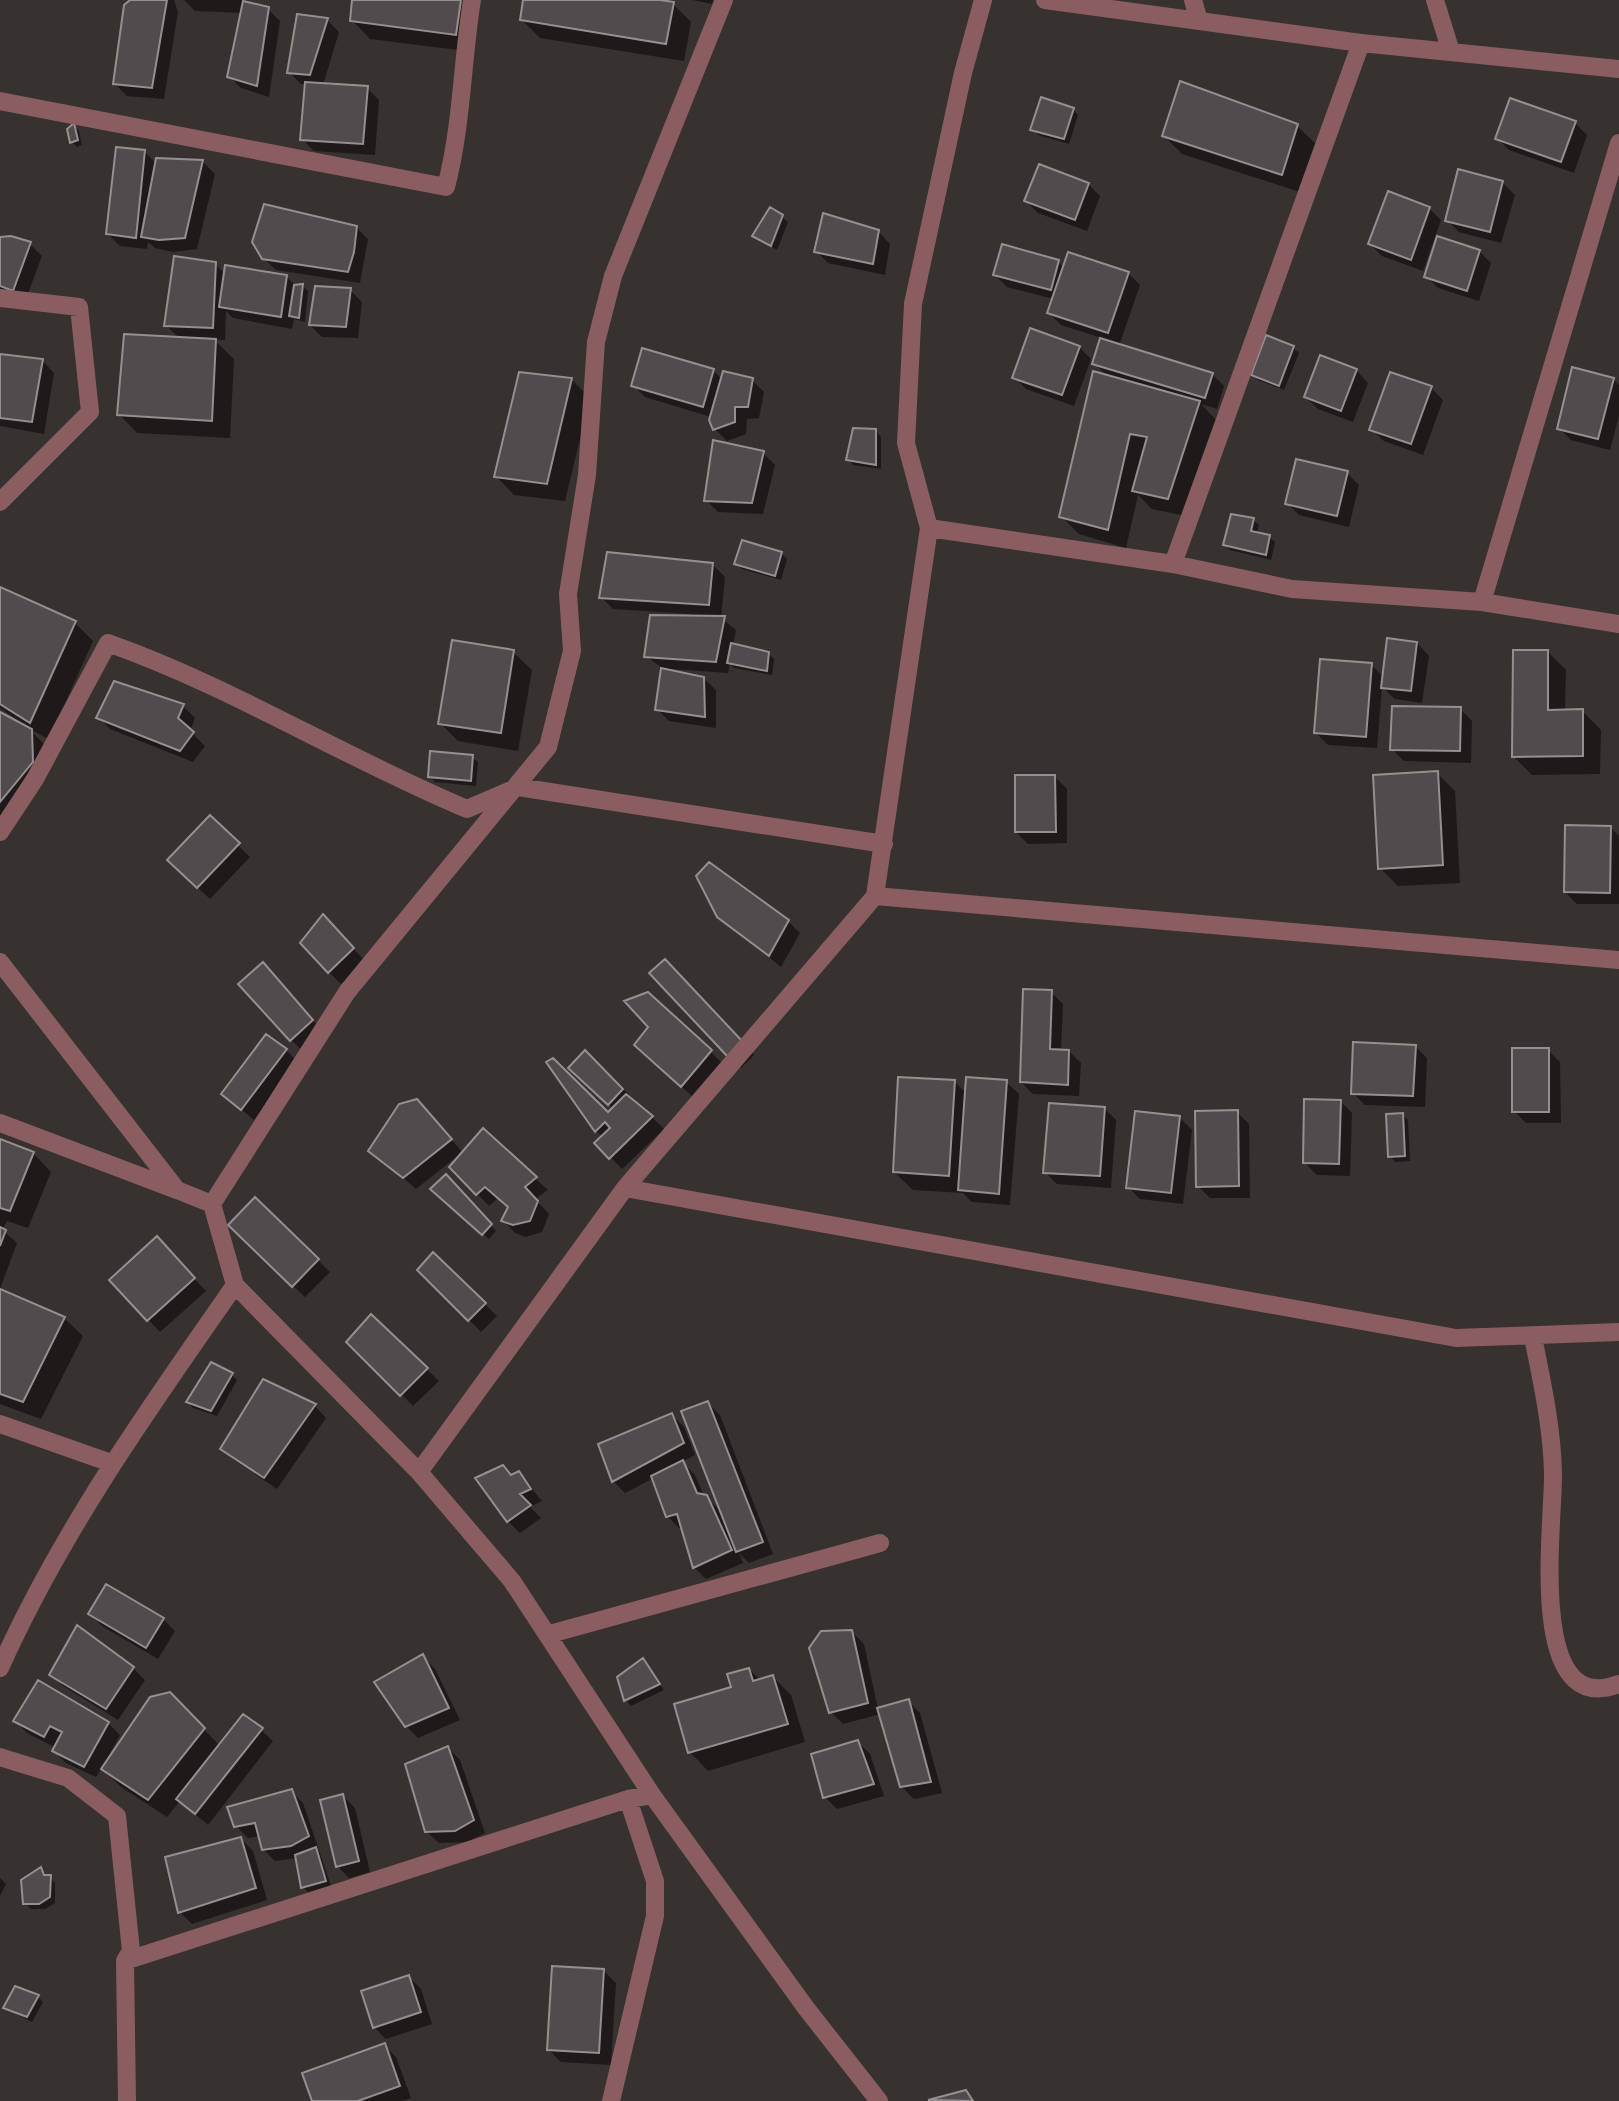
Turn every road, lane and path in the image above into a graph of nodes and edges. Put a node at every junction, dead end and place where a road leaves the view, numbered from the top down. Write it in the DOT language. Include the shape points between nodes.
graph roads {
  1 [pos="472,0"];
  2 [pos="724,0"];
  3 [pos="983,0"];
  4 [pos="1045,0"];
  5 [pos="1193,0"];
  6 [pos="1435,0"];
  7 [pos="1199,21"];
  8 [pos="1361,43"];
  9 [pos="1451,52"];
  10 [pos="1619,69"];
  11 [pos="0,101"];
  12 [pos="1619,143"];
  13 [pos="0,299"];
  14 [pos="0,502"];
  15 [pos="929,528"];
  16 [pos="1173,565"];
  17 [pos="1482,602"];
  18 [pos="1619,624"];
  19 [pos="518,787"];
  20 [pos="0,832"];
  21 [pos="884,844"];
  22 [pos="875,896"];
  23 [pos="1619,960"];
  24 [pos="0,962"];
  25 [pos="0,1123"];
  26 [pos="625,1188"];
  27 [pos="177,1190"];
  28 [pos="212,1204"];
  29 [pos="235,1285"];
  30 [pos="1619,1332"];
  31 [pos="1533,1337"];
  32 [pos="0,1424"];
  33 [pos="111,1463"];
  34 [pos="419,1472"];
  35 [pos="880,1543"];
  36 [pos="550,1634"];
  37 [pos="0,1668"];
  38 [pos="1619,1684"];
  39 [pos="0,1756"];
  40 [pos="652,1795"];
  41 [pos="628,1799"];
  42 [pos="125,1961"];
  43 [pos="127,2101"];
  44 [pos="611,2101"];
  45 [pos="879,2101"];
  1 -- 11 [label="street" via="456,148 446,187"];
  2 -- 19 [label="street" via="609,289 596,342 587,475 568,594 572,651 548,747"];
  3 -- 15 [label="street" via="913,304 906,443"];
  4 -- 7 [label="street"];
  5 -- 7 [label="street"];
  6 -- 9 [label="street"];
  7 -- 8 [label="street"];
  8 -- 9 [label="street"];
  8 -- 16 [label="street"];
  9 -- 10 [label="street"];
  12 -- 17 [label="street"];
  13 -- 14 [label="street" via="79,307 90,412"];
  15 -- 16 [label="street"];
  15 -- 21 [label="street"];
  16 -- 17 [label="street" via="1292,589"];
  17 -- 18 [label="street"];
  19 -- 20 [label="street" via="467,809 395,779 169,665 108,643 35,779"];
  19 -- 21 [label="street"];
  19 -- 28 [label="street" via="347,992"];
  21 -- 22 [label="street"];
  22 -- 23 [label="street"];
  22 -- 26 [label="street"];
  24 -- 27 [label="street"];
  25 -- 27 [label="street"];
  26 -- 31 [label="street" via="1456,1338"];
  26 -- 34 [label="street"];
  27 -- 28 [label="street"];
  28 -- 29 [label="street"];
  29 -- 33 [label="street"];
  29 -- 34 [label="street"];
  30 -- 31 [label="street"];
  31 -- 38 [label="street" via="1549,1416 1553,1475 1550,1587 1557,1651 1570,1678 1589,1690"];
  32 -- 33 [label="street"];
  33 -- 37 [label="street" via="26,1611"];
  34 -- 36 [label="street" via="512,1581"];
  35 -- 36 [label="street"];
  36 -- 40 [label="street"];
  39 -- 42 [label="street" via="68,1778 117,1816 131,1951"];
  40 -- 41 [label="street"];
  40 -- 45 [label="street"];
  41 -- 42 [label="street"];
  41 -- 44 [label="street" via="655,1881 654,1916"];
  42 -- 43 [label="street"];
}
